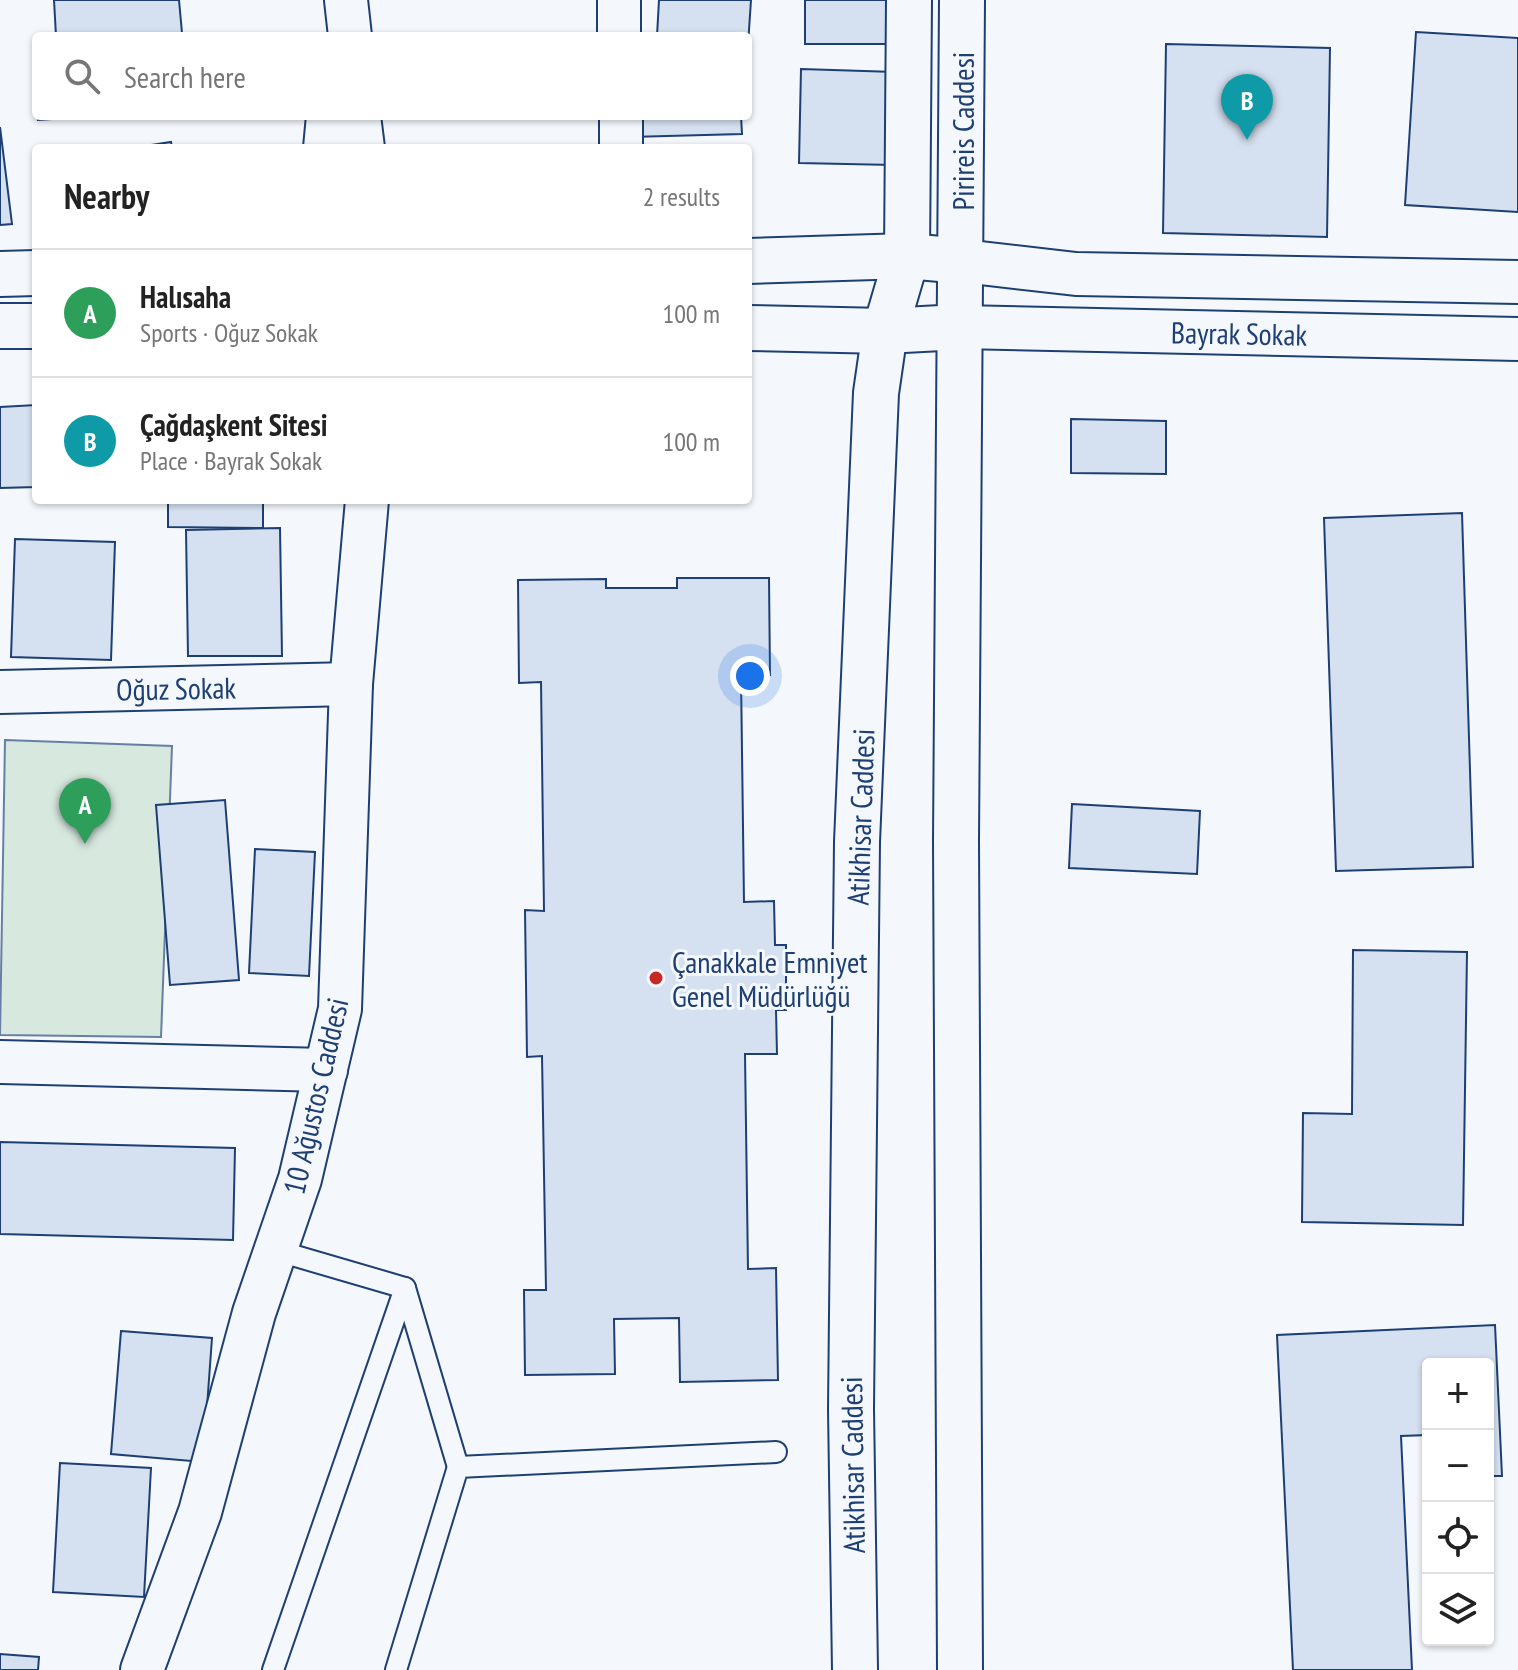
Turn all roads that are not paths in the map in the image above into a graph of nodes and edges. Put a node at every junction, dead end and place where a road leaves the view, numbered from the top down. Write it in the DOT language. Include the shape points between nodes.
graph roads {
  1 [pos="337,0"];
  2 [pos="346,0"];
  3 [pos="619,0"];
  4 [pos="909,0"];
  5 [pos="962,0"];
  6 [pos="334,32"];
  7 [pos="350,32"];
  8 [pos="619,32"];
  9 [pos="328,120"];
  10 [pos="360,120"];
  11 [pos="621,120"];
  12 [pos="325,144"];
  13 [pos="362,144"];
  14 [pos="621,144"];
  15 [pos="907,256"];
  16 [pos="752,261"];
  17 [pos="963,261"];
  18 [pos="32,273"];
  19 [pos="0,274"];
  20 [pos="1518,282"];
  21 [pos="0,326"];
  22 [pos="32,326"];
  23 [pos="960,327"];
  24 [pos="752,328"];
  25 [pos="885,331"];
  26 [pos="1518,339"];
  27 [pos="367,504"];
  28 [pos="351,684"];
  29 [pos="0,692"];
  30 [pos="0,1062"];
  31 [pos="326,1070"];
  32 [pos="275,1250"];
  33 [pos="405,1288"];
  34 [pos="776,1452"];
  35 [pos="458,1467"];
  36 [pos="142,1670"];
  37 [pos="273,1670"];
  38 [pos="396,1670"];
  39 [pos="855,1670"];
  40 [pos="960,1670"];
  1 -- 6 [label="street"];
  2 -- 7 [label="street"];
  3 -- 8 [label="street"];
  4 -- 15 [label="main road, Pirireis Caddesi"];
  5 -- 17 [label="main road, Pirireis Caddesi"];
  9 -- 12 [label="street"];
  10 -- 13 [label="street"];
  11 -- 14 [label="street"];
  15 -- 16 [label="main road"];
  15 -- 17 [label="main road"];
  15 -- 25 [label="main road, Atikhisar Caddesi"];
  17 -- 20 [label="street, Bayrak Sokak" via="1076,274"];
  17 -- 23 [label="main road"];
  18 -- 19 [label="main road"];
  21 -- 22 [label="main road"];
  23 -- 25 [label="main road"];
  23 -- 26 [label="street, Bayrak Sokak"];
  23 -- 40 [label="main road"];
  24 -- 25 [label="main road"];
  25 -- 39 [label="main road, Atikhisar Caddesi" via="876,393 857,842 851,1409"];
  27 -- 28 [label="street, 10 Ağustos Caddesi"];
  28 -- 29 [label="street, Oğuz Sokak"];
  28 -- 31 [label="street, 10 Ağustos Caddesi" via="340,1009"];
  30 -- 31 [label="street"];
  31 -- 32 [label="street, 10 Ağustos Caddesi" via="300,1179"];
  32 -- 33 [label="lane"];
  32 -- 36 [label="street, 10 Ağustos Caddesi" via="200,1512"];
  33 -- 35 [label="lane"];
  33 -- 37 [label="lane"];
  34 -- 35 [label="lane"];
  35 -- 38 [label="lane"];
}
